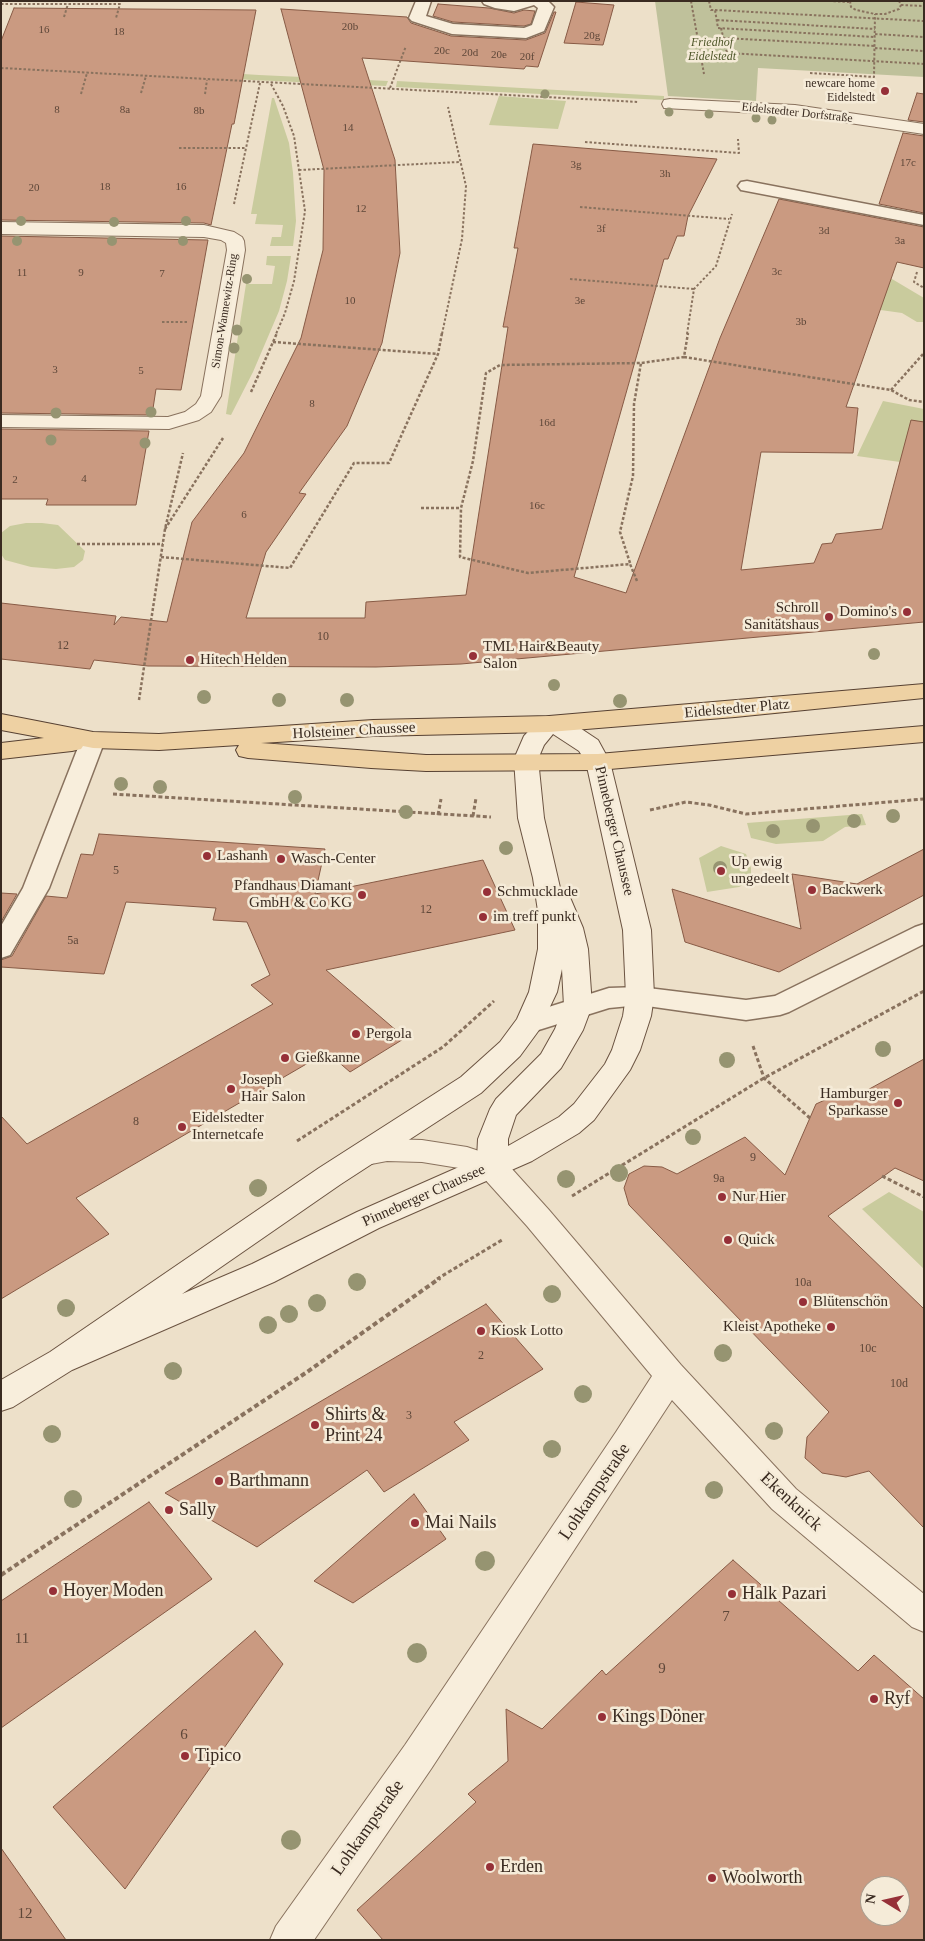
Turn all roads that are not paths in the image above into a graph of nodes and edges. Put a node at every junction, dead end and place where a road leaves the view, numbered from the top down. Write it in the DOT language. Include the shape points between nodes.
graph roads {
  1 [pos="424,1"];
  2 [pos="489,1"];
  3 [pos="531,1"];
  4 [pos="538,1"];
  5 [pos="670,104"];
  6 [pos="924,129"];
  7 [pos="747,186"];
  8 [pos="924,220"];
  9 [pos="1,228"];
  10 [pos="1,421"];
  11 [pos="924,691"];
  12 [pos="1,722"];
  13 [pos="549,724"];
  14 [pos="924,734"];
  15 [pos="93,740"];
  16 [pos="159,742"];
  17 [pos="1,751"];
  18 [pos="598,762"];
  19 [pos="525,763"];
  20 [pos="546,878"];
  21 [pos="924,933"];
  22 [pos="1,949"];
  23 [pos="640,996"];
  24 [pos="578,1006"];
  25 [pos="529,1023"];
  26 [pos="366,1154"];
  27 [pos="492,1167"];
  28 [pos="61,1360"];
  29 [pos="670,1375"];
  30 [pos="1,1397"];
  31 [pos="924,1616"];
  32 [pos="290,1940"];
  1 -- 4 [label="lane" via="417,18 452,29 526,34 539,28 546,7"];
  2 -- 3 [label="lane" via="514,6"];
  5 -- 6 [label="street, Eidelstedter Dorfstraße" via="795,110"];
  7 -- 8 [label="lane"];
  9 -- 10 [label="street, Simon-Wannewitz-Ring" via="198,230 227,236 234,241 236,250 211,396 204,408 192,416 169,423"];
  11 -- 13 [label="main road, Eidelstedter Platz"];
  12 -- 15 [label="main road, Holsteiner Chaussee"];
  13 -- 16 [label="main road, Holsteiner Chaussee" via="373,728"];
  13 -- 18 [label="street, Pinneberger Chaussee" via="584,741"];
  13 -- 19 [label="street" via="534,742"];
  14 -- 18 [label="main road"];
  15 -- 16 [label="main road, Holsteiner Chaussee"];
  15 -- 17 [label="main road, Holsteiner Chaussee"];
  15 -- 22 [label="lane" via="36,888"];
  16 -- 19 [label="main road, Holsteiner Chaussee" via="371,760"];
  18 -- 19 [label="main road, Holsteiner Chaussee"];
  18 -- 23 [label="street, Pinneberger Chaussee" via="636,930"];
  19 -- 20 [label="street, Pinneberger Chaussee" via="531,818"];
  20 -- 24 [label="street" via="563,907 570,928"];
  20 -- 25 [label="street, Pinneberger Chaussee" via="552,911 552,950 543,992"];
  21 -- 23 [label="lane" via="780,1005 746,1010"];
  23 -- 24 [label="lane" via="609,998"];
  23 -- 27 [label="street, Pinneberger Chaussee" via="626,1050 616,1070 584,1112 570,1125"];
  24 -- 25 [label="lane"];
  24 -- 27 [label="street" via="551,1061 500,1117 493,1139"];
  25 -- 26 [label="street, Pinneberger Chaussee" via="510,1048 471,1085"];
  26 -- 27 [label="street" via="388,1150 422,1151 467,1158"];
  26 -- 28 [label="street, Pinneberger Chaussee"];
  27 -- 28 [label="street, Pinneberger Chaussee" via="368,1220 263,1274"];
  27 -- 29 [label="street"];
  28 -- 30 [label="street, Pinneberger Chaussee"];
  29 -- 31 [label="street, Ekenknick" via="784,1499"];
  29 -- 32 [label="street, Lohkampstraße" via="418,1757"];
}
